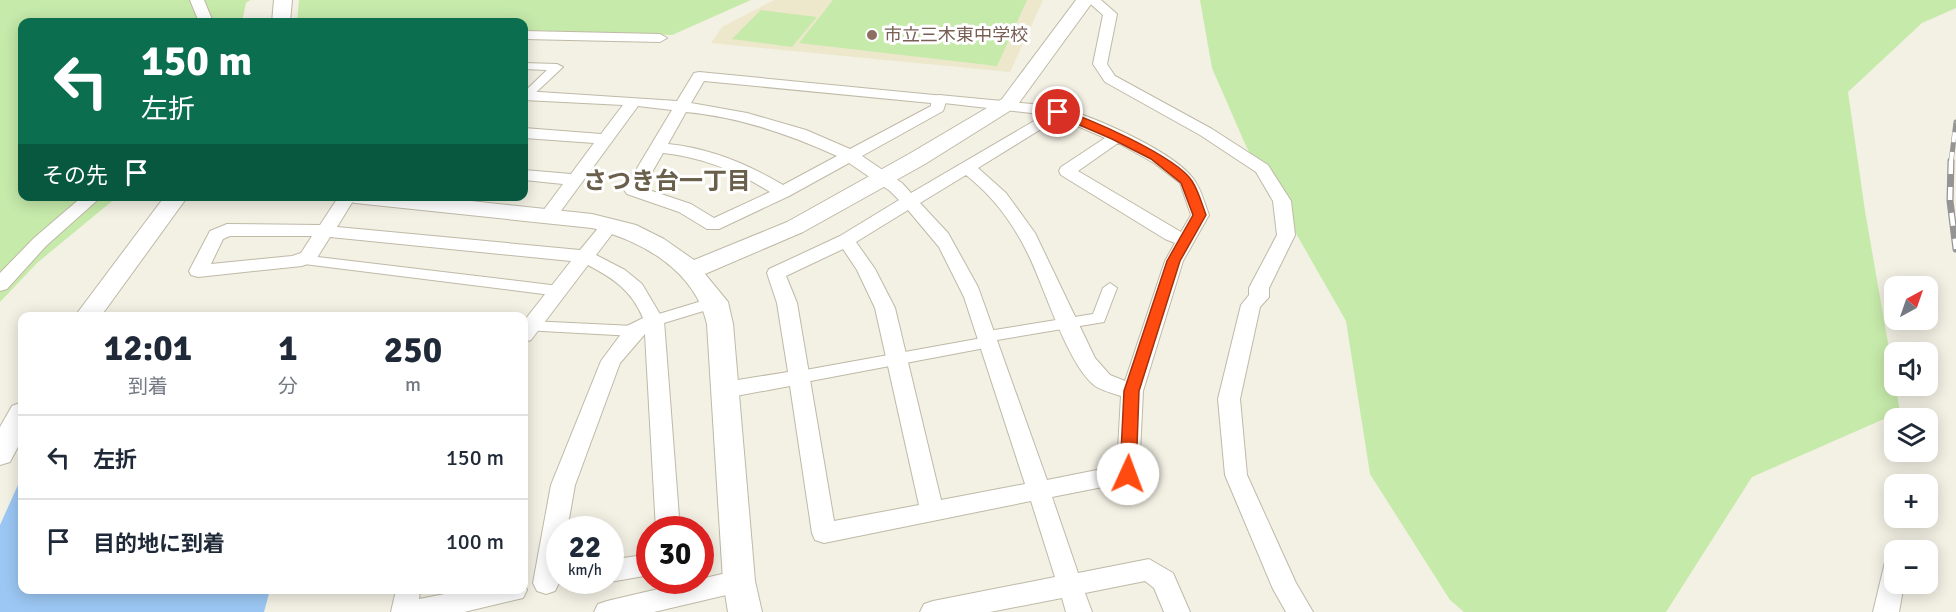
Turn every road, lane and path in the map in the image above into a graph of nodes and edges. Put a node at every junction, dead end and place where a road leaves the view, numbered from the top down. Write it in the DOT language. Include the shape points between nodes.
graph roads {
  1 [pos="196,0"];
  2 [pos="283,0"];
  3 [pos="1085,0"];
  4 [pos="1093,0"];
  5 [pos="204,18"];
  6 [pos="281,18"];
  7 [pos="528,35"];
  8 [pos="660,38"];
  9 [pos="528,66"];
  10 [pos="528,92"];
  11 [pos="528,95"];
  12 [pos="939,99"];
  13 [pos="633,102"];
  14 [pos="680,105"];
  15 [pos="1006,105"];
  16 [pos="1058,112"];
  17 [pos="528,133"];
  18 [pos="1116,137"];
  19 [pos="606,139"];
  20 [pos="659,148"];
  21 [pos="849,157"];
  22 [pos="966,167"];
  23 [pos="528,175"];
  24 [pos="884,178"];
  25 [pos="576,180"];
  26 [pos="783,192"];
  27 [pos="88,201"];
  28 [pos="173,201"];
  29 [pos="345,201"];
  30 [pos="406,201"];
  31 [pos="909,202"];
  32 [pos="549,215"];
  33 [pos="610,225"];
  34 [pos="325,231"];
  35 [pos="846,240"];
  36 [pos="1186,240"];
  37 [pos="586,256"];
  38 [pos="301,260"];
  39 [pos="690,272"];
  40 [pos="0,285"];
  41 [pos="1110,288"];
  42 [pos="558,291"];
  43 [pos="715,302"];
  44 [pos="91,312"];
  45 [pos="1068,323"];
  46 [pos="644,326"];
  47 [pos="528,327"];
  48 [pos="528,330"];
  49 [pos="989,339"];
  50 [pos="896,359"];
  51 [pos="800,376"];
  52 [pos="725,390"];
  53 [pos="1132,391"];
  54 [pos="18,420"];
  55 [pos="0,454"];
  56 [pos="1038,491"];
  57 [pos="932,512"];
  58 [pos="666,516"];
  59 [pos="739,581"];
  60 [pos="543,583"];
  61 [pos="1069,584"];
  62 [pos="407,594"];
  63 [pos="496,594"];
  64 [pos="1889,594"];
  65 [pos="653,607"];
  66 [pos="947,611"];
  67 [pos="404,612"];
  68 [pos="413,612"];
  69 [pos="607,612"];
  70 [pos="745,612"];
  71 [pos="1079,612"];
  72 [pos="1177,612"];
  73 [pos="1300,612"];
  74 [pos="1886,612"];
  1 -- 5 [label="street"];
  2 -- 6 [label="street"];
  3 -- 15 [label="street"];
  4 -- 73 [label="street" via="1110,14 1100,64 1110,79 1206,132 1262,169 1282,201 1286,235 1259,288 1259,297 1251,305 1229,399 1236,475"];
  7 -- 8 [label="street"];
  9 -- 10 [label="street" via="557,67"];
  11 -- 13 [label="street"];
  12 -- 14 [label="street" via="699,76"];
  12 -- 15 [label="street"];
  12 -- 21 [label="street" via="938,108"];
  13 -- 14 [label="street"];
  13 -- 19 [label="street"];
  14 -- 20 [label="street"];
  14 -- 21 [label="street" via="790,130"];
  15 -- 16 [label="street"];
  15 -- 24 [label="street"];
  16 -- 18 [label="street"];
  16 -- 22 [label="street"];
  17 -- 19 [label="street"];
  18 -- 36 [label="street" via="1155,156 1186,181 1200,215"];
  18 -- 36 [label="street" via="1067,171"];
  19 -- 25 [label="street"];
  20 -- 26 [label="street" via="717,159"];
  20 -- 26 [label="street" via="633,190 685,208 713,225"];
  21 -- 24 [label="street"];
  21 -- 26 [label="street"];
  22 -- 31 [label="street"];
  22 -- 45 [label="street" via="1018,219"];
  23 -- 25 [label="street"];
  24 -- 31 [label="street"];
  24 -- 39 [label="street" via="795,227"];
  25 -- 32 [label="street"];
  27 -- 40 [label="street" via="40,242"];
  28 -- 44 [label="street"];
  29 -- 34 [label="street"];
  30 -- 32 [label="street"];
  31 -- 35 [label="street"];
  31 -- 49 [label="street" via="934,226 957,261"];
  32 -- 33 [label="street"];
  33 -- 37 [label="street"];
  33 -- 39 [label="street" via="656,244"];
  34 -- 37 [label="street"];
  34 -- 38 [label="street" via="308,257"];
  34 -- 38 [label="street" via="227,230 216,235 198,271"];
  35 -- 50 [label="street" via="885,308"];
  35 -- 51 [label="street" via="776,273 787,303"];
  36 -- 53 [label="street" via="1173,261"];
  37 -- 42 [label="street"];
  37 -- 46 [label="street" via="628,280 646,299"];
  38 -- 42 [label="street"];
  39 -- 43 [label="street"];
  41 -- 45 [label="street" via="1099,318"];
  42 -- 47 [label="street"];
  43 -- 46 [label="street"];
  43 -- 52 [label="street"];
  45 -- 49 [label="street"];
  45 -- 53 [label="street" via="1083,357 1100,378"];
  46 -- 48 [label="street"];
  46 -- 58 [label="street"];
  46 -- 60 [label="street" via="611,361 563,485"];
  49 -- 50 [label="street"];
  49 -- 56 [label="street"];
  50 -- 51 [label="street"];
  50 -- 57 [label="street"];
  51 -- 52 [label="street"];
  51 -- 57 [label="street" via="824,533"];
  52 -- 59 [label="street"];
  53 -- 56 [label="street" via="1128,474"];
  54 -- 55 [label="street"];
  56 -- 57 [label="street"];
  56 -- 61 [label="street"];
  59 -- 65 [label="street"];
  59 -- 70 [label="street"];
  61 -- 66 [label="street"];
  61 -- 71 [label="street"];
  61 -- 72 [label="street" via="1149,570 1164,581"];
  62 -- 67 [label="street"];
  63 -- 68 [label="street"];
  64 -- 74 [label="street"];
  65 -- 69 [label="street"];
}
